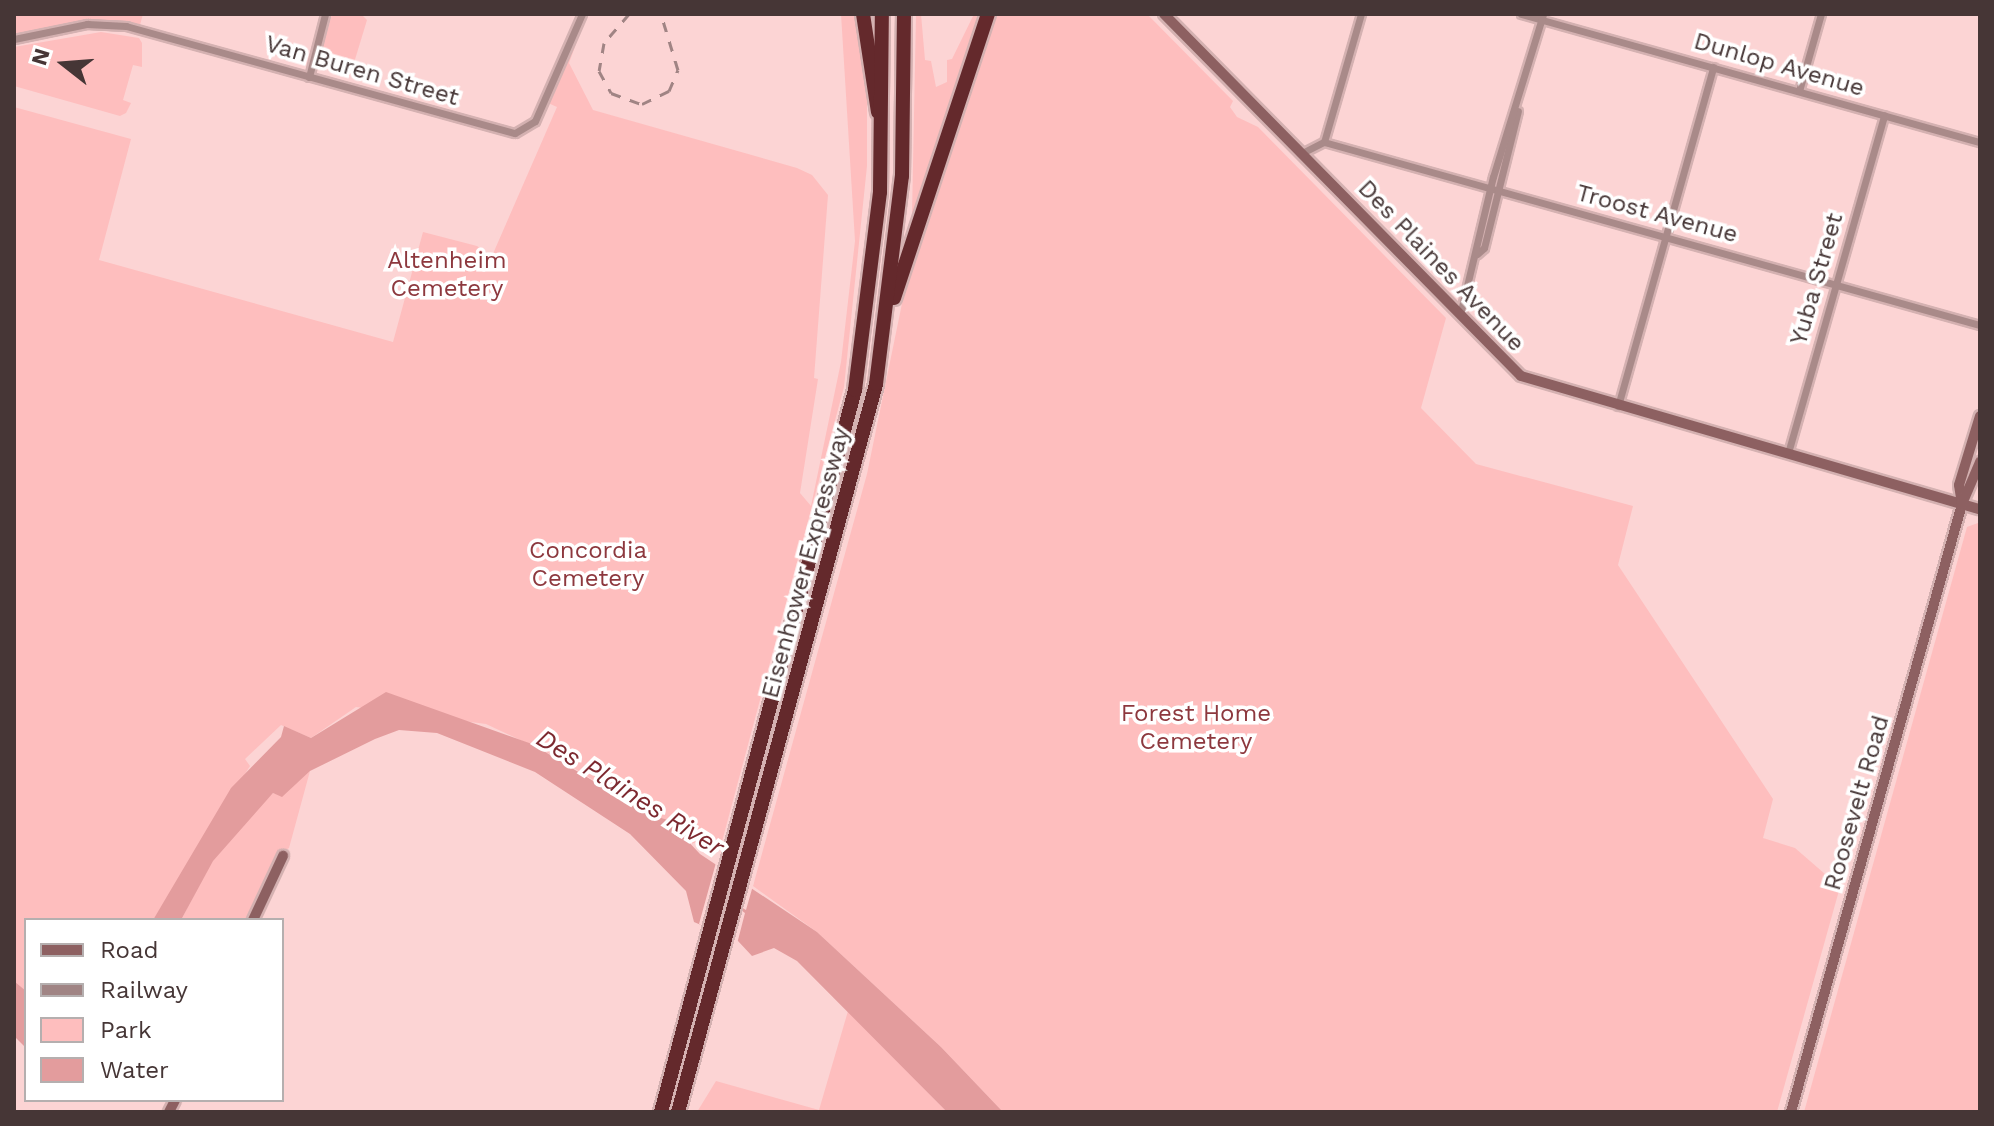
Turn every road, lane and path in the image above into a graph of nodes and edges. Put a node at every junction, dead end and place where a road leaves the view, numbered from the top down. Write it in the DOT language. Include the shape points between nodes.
graph roads {
  1 [pos="325,14"];
  2 [pos="582,14"];
  3 [pos="863,14"];
  4 [pos="882,14"];
  5 [pos="904,14"];
  6 [pos="988,14"];
  7 [pos="1361,14"];
  8 [pos="1521,14"];
  9 [pos="1821,14"];
  10 [pos="1171,17"];
  11 [pos="1543,17"];
  12 [pos="14,39"];
  13 [pos="1713,67"];
  14 [pos="309,77"];
  15 [pos="1799,91"];
  16 [pos="1518,105"];
  17 [pos="1884,115"];
  18 [pos="883,136"];
  19 [pos="1324,142"];
  20 [pos="1980,142"];
  21 [pos="1302,153"];
  22 [pos="1490,190"];
  23 [pos="1500,192"];
  24 [pos="1665,237"];
  25 [pos="1477,254"];
  26 [pos="1836,283"];
  27 [pos="888,309"];
  28 [pos="1460,315"];
  29 [pos="1980,325"];
  30 [pos="1618,406"];
  31 [pos="1980,416"];
  32 [pos="1788,453"];
  33 [pos="1980,462"];
  34 [pos="1962,504"];
  35 [pos="1980,509"];
  36 [pos="283,856"];
  37 [pos="254,918"];
  38 [pos="661,1112"];
  39 [pos="678,1112"];
  40 [pos="1791,1112"];
  1 -- 14 [label="street"];
  2 -- 14 [label="street, Van Buren Street" via="535,121 522,131 507,132"];
  3 -- 18 [label="highway"];
  4 -- 18 [label="highway, Eisenhower Expressway"];
  5 -- 27 [label="highway, Eisenhower Expressway" via="902,176"];
  6 -- 27 [label="highway"];
  7 -- 19 [label="street"];
  8 -- 11 [label="street, Dunlop Avenue"];
  9 -- 15 [label="street"];
  10 -- 21 [label="main road, Des Plaines Avenue"];
  11 -- 13 [label="street, Dunlop Avenue"];
  11 -- 16 [label="street"];
  12 -- 14 [label="street, Van Buren Street" via="87,24 126,26"];
  13 -- 15 [label="street, Dunlop Avenue"];
  13 -- 24 [label="street"];
  15 -- 17 [label="street, Dunlop Avenue"];
  16 -- 22 [label="street"];
  16 -- 23 [label="street"];
  17 -- 20 [label="street, Dunlop Avenue"];
  17 -- 26 [label="street, Yuba Street"];
  18 -- 38 [label="highway, Eisenhower Expressway" via="872,275 845,440"];
  19 -- 21 [label="street"];
  19 -- 22 [label="street, Troost Avenue"];
  21 -- 28 [label="main road, Des Plaines Avenue"];
  22 -- 23 [label="street, Troost Avenue"];
  22 -- 25 [label="street" via="1475,241"];
  23 -- 24 [label="street, Troost Avenue"];
  23 -- 25 [label="street" via="1484,248"];
  24 -- 26 [label="street, Troost Avenue"];
  24 -- 30 [label="street"];
  25 -- 28 [label="street"];
  26 -- 29 [label="street, Troost Avenue"];
  26 -- 32 [label="street, Yuba Street"];
  27 -- 39 [label="highway, Eisenhower Expressway" via="859,455"];
  28 -- 30 [label="main road, Des Plaines Avenue" via="1530,381"];
  30 -- 32 [label="main road, Des Plaines Avenue"];
  31 -- 34 [label="main road, Roosevelt Road" via="1959,485"];
  32 -- 34 [label="main road, Des Plaines Avenue"];
  33 -- 34 [label="main road, Roosevelt Road"];
  34 -- 35 [label="main road, Des Plaines Avenue"];
  34 -- 40 [label="main road, Roosevelt Road"];
  36 -- 37 [label="main road"];
}
